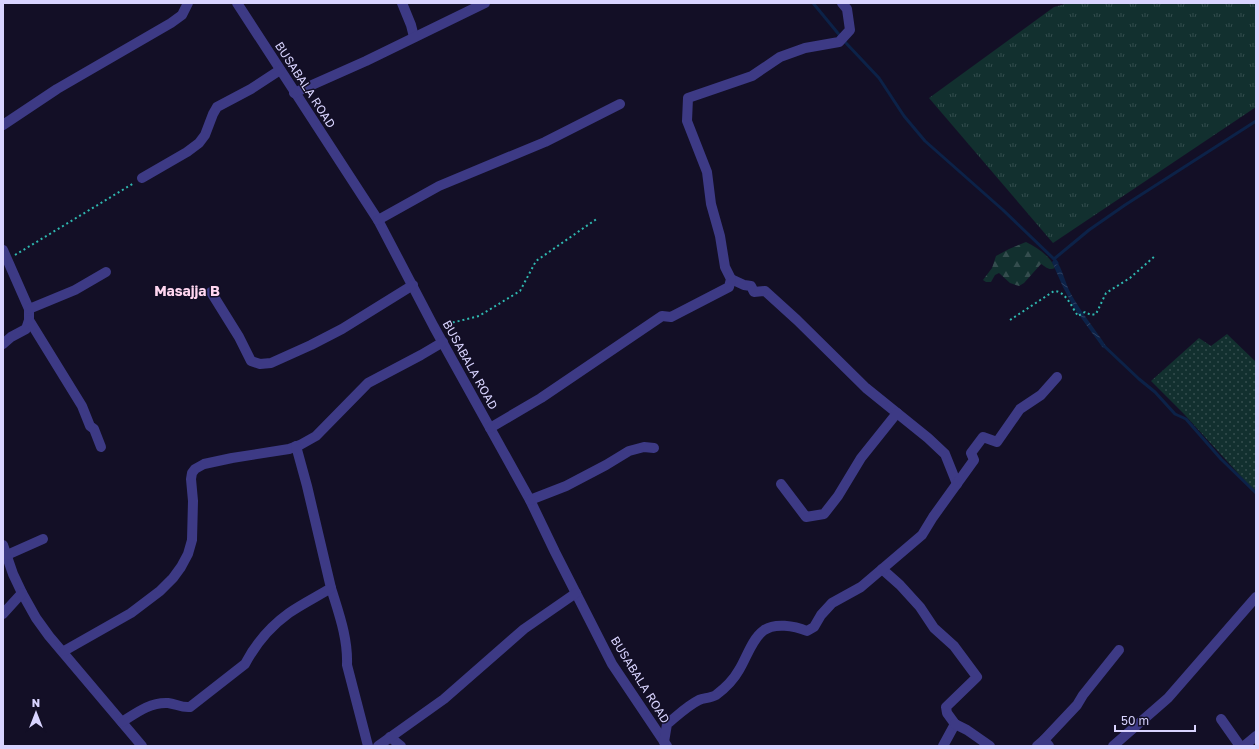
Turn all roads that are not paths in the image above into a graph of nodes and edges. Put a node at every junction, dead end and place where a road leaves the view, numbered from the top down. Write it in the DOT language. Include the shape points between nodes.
graph roads {
  1 [pos="188,3"];
  2 [pos="237,3"];
  3 [pos="402,3"];
  4 [pos="485,3"];
  5 [pos="842,3"];
  6 [pos="414,37"];
  7 [pos="280,70"];
  8 [pos="294,92"];
  9 [pos="620,104"];
  10 [pos="3,125"];
  11 [pos="142,178"];
  12 [pos="378,220"];
  13 [pos="5,255"];
  14 [pos="106,272"];
  15 [pos="731,279"];
  16 [pos="413,285"];
  17 [pos="211,292"];
  18 [pos="28,309"];
  19 [pos="28,320"];
  20 [pos="442,342"];
  21 [pos="3,344"];
  22 [pos="1057,377"];
  23 [pos="897,413"];
  24 [pos="490,428"];
  25 [pos="296,446"];
  26 [pos="101,447"];
  27 [pos="654,448"];
  28 [pos="781,484"];
  29 [pos="957,484"];
  30 [pos="530,500"];
  31 [pos="43,539"];
  32 [pos="3,545"];
  33 [pos="7,555"];
  34 [pos="882,569"];
  35 [pos="332,588"];
  36 [pos="22,593"];
  37 [pos="576,594"];
  38 [pos="1256,597"];
  39 [pos="3,614"];
  40 [pos="1119,650"];
  41 [pos="64,652"];
  42 [pos="1221,719"];
  43 [pos="122,722"];
  44 [pos="956,724"];
  45 [pos="390,736"];
  46 [pos="1256,736"];
  47 [pos="666,744"];
  48 [pos="1043,744"];
  49 [pos="142,746"];
  50 [pos="368,746"];
  51 [pos="378,746"];
  52 [pos="401,746"];
  53 [pos="943,746"];
  54 [pos="990,746"];
  55 [pos="1113,746"];
  56 [pos="1240,746"];
  57 [pos="1244,746"];
  1 -- 10 [label="street" via="182,15 171,23 57,89"];
  2 -- 7 [label="street, BUSABALA ROAD"];
  3 -- 6 [label="street"];
  4 -- 6 [label="street"];
  5 -- 15 [label="street" via="847,9 850,30 839,42 805,48 780,58 752,76 688,98 687,121 707,172 725,268"];
  6 -- 8 [label="street"];
  7 -- 8 [label="street, BUSABALA ROAD"];
  7 -- 11 [label="street" via="217,107 199,143"];
  8 -- 12 [label="street, BUSABALA ROAD"];
  9 -- 12 [label="street" via="545,142 439,186"];
  12 -- 16 [label="street, BUSABALA ROAD"];
  13 -- 18 [label="street"];
  14 -- 18 [label="street" via="75,290"];
  15 -- 23 [label="street" via="751,286 754,292 765,291 866,388"];
  15 -- 24 [label="street" via="729,287 671,317 662,316 547,394"];
  16 -- 17 [label="street" via="342,329 271,363 260,364 251,361"];
  16 -- 20 [label="street, BUSABALA ROAD"];
  18 -- 19 [label="street"];
  19 -- 21 [label="street" via="26,329"];
  19 -- 26 [label="street" via="82,406"];
  20 -- 24 [label="street, BUSABALA ROAD"];
  20 -- 25 [label="street" via="368,383 316,436"];
  22 -- 29 [label="street" via="1041,395 1020,409 997,442 982,437 971,453 974,460"];
  23 -- 28 [label="street" via="861,458 824,514 806,518"];
  23 -- 29 [label="street" via="945,454"];
  24 -- 30 [label="street, BUSABALA ROAD"];
  25 -- 35 [label="street"];
  25 -- 41 [label="street" via="204,464 195,469 191,479 192,540 181,567 160,591 131,613"];
  27 -- 30 [label="street" via="635,449 566,486"];
  29 -- 34 [label="street" via="922,536"];
  30 -- 37 [label="street, BUSABALA ROAD"];
  31 -- 33 [label="street"];
  32 -- 33 [label="street"];
  33 -- 36 [label="street"];
  34 -- 44 [label="street" via="920,607 934,628 954,646 978,678 946,707 947,713"];
  34 -- 47 [label="street" via="860,587 832,602 814,627 807,631 796,627 777,626 763,630 732,680 715,696 698,701 667,724"];
  35 -- 43 [label="street" via="289,613 267,633 245,664 190,707 153,704"];
  35 -- 50 [label="street" via="343,624 348,654 347,665"];
  36 -- 39 [label="street"];
  36 -- 41 [label="street" via="36,618"];
  37 -- 45 [label="street" via="524,629 444,699"];
  37 -- 47 [label="street, BUSABALA ROAD" via="612,664"];
  38 -- 55 [label="street" via="1168,698"];
  40 -- 48 [label="street"];
  41 -- 43 [label="street"];
  42 -- 56 [label="street"];
  43 -- 49 [label="street"];
  44 -- 53 [label="street"];
  44 -- 54 [label="street"];
  45 -- 51 [label="street"];
  45 -- 52 [label="street"];
  46 -- 57 [label="street"];
}
